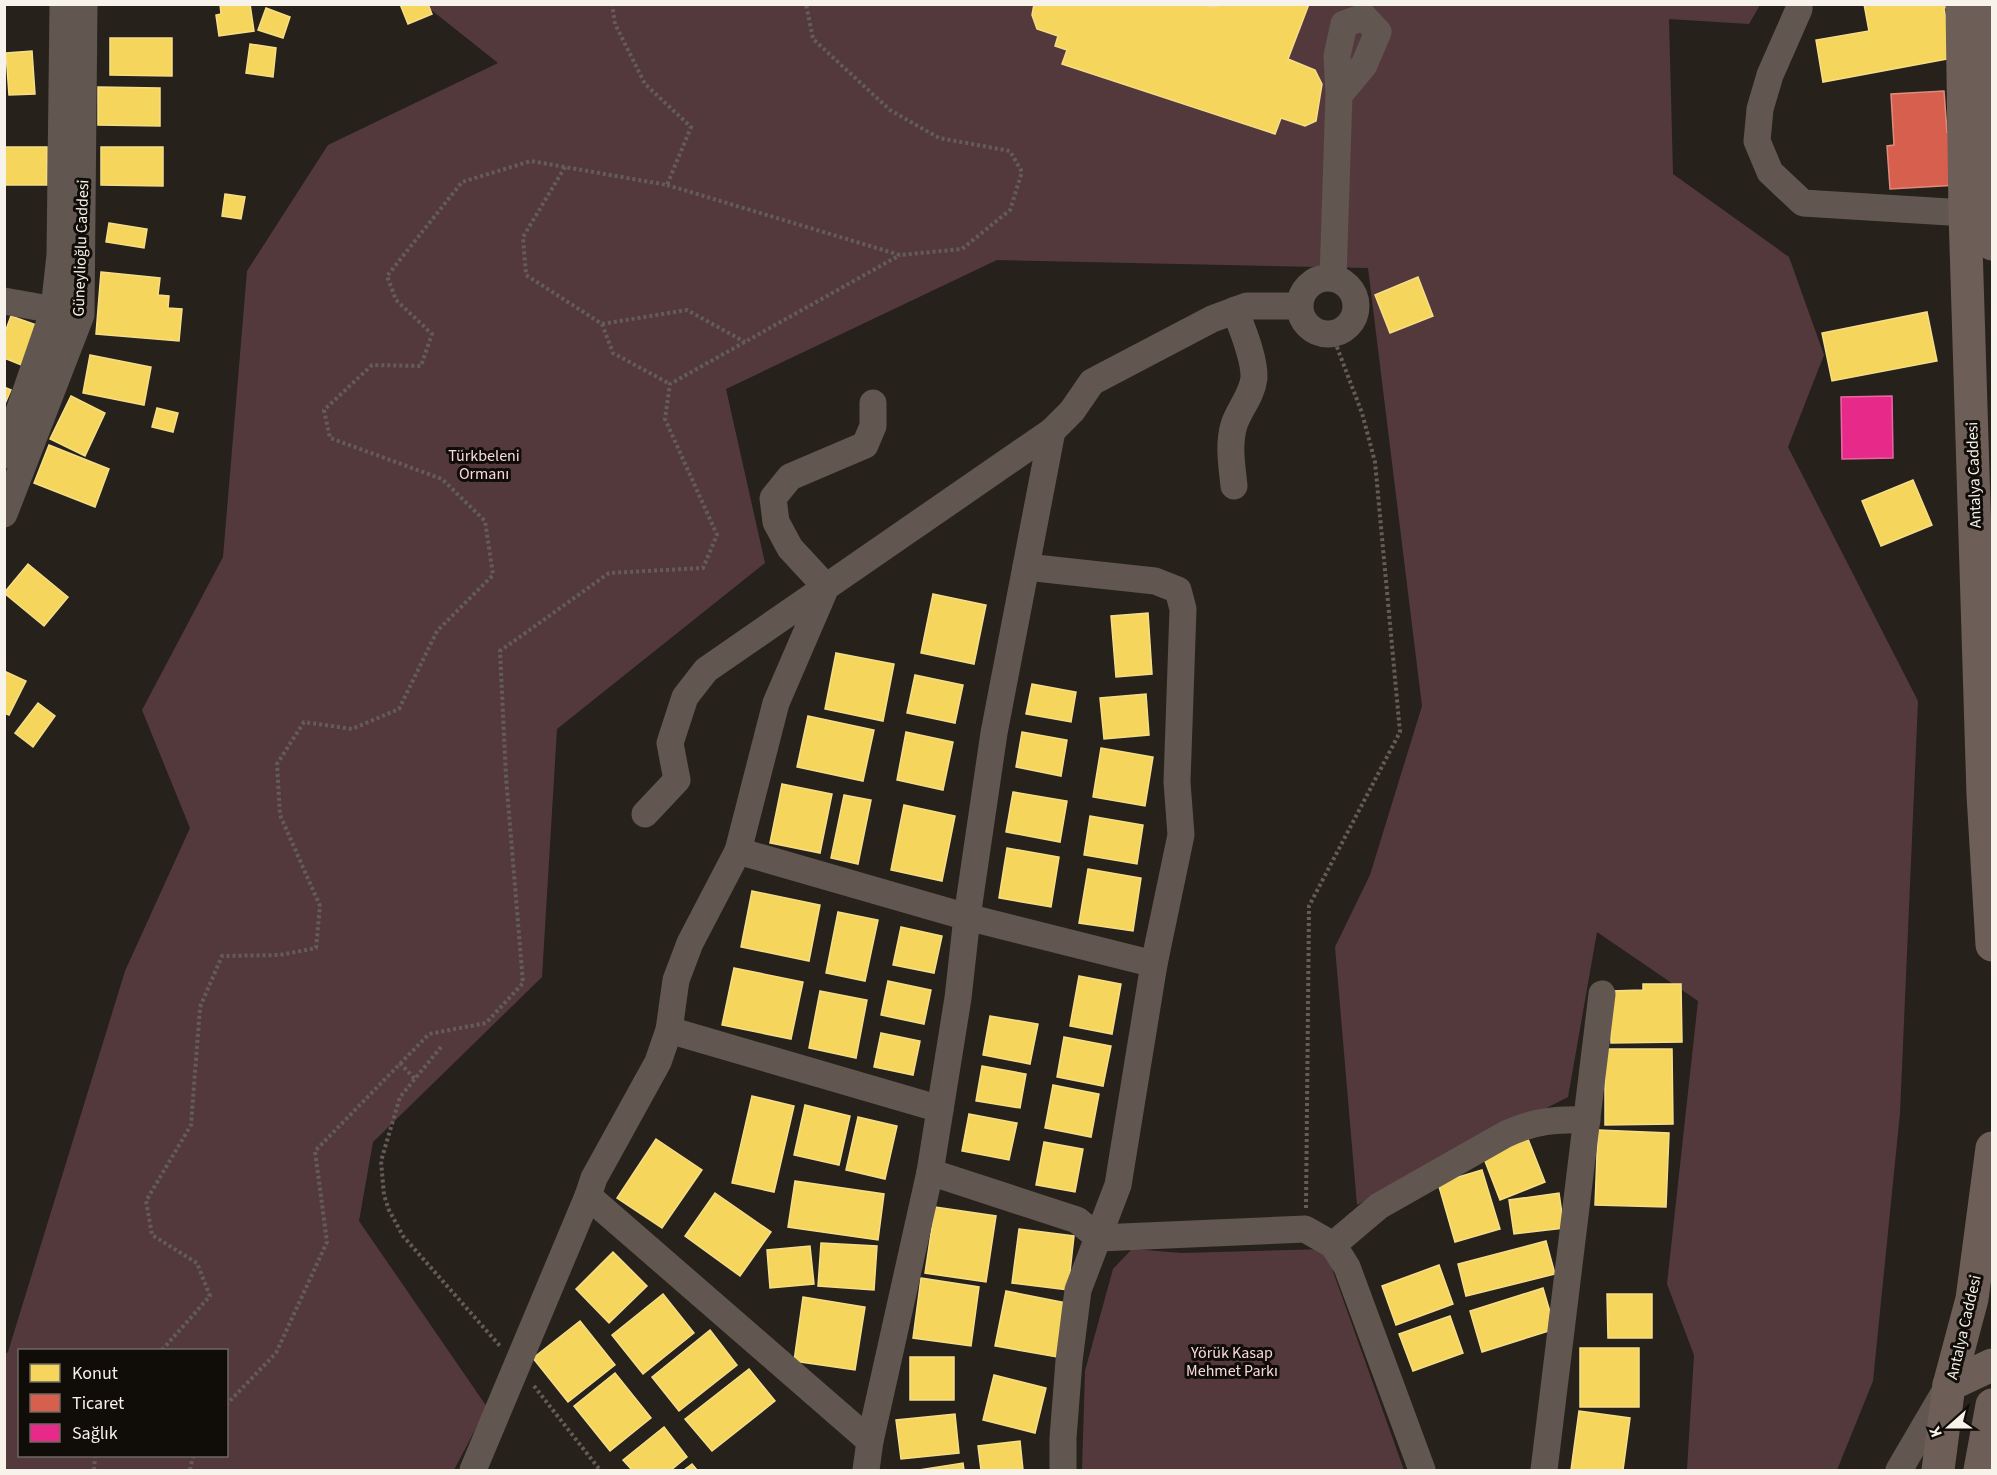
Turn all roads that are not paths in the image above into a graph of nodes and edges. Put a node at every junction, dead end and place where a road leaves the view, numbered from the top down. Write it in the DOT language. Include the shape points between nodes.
graph roads {
  1 [pos="63,4"];
  2 [pos="84,4"];
  3 [pos="1799,4"];
  4 [pos="1962,4"];
  5 [pos="1989,4"];
  6 [pos="1339,95"];
  7 [pos="1965,213"];
  8 [pos="1992,244"];
  9 [pos="1333,278"];
  10 [pos="4,301"];
  11 [pos="1299,306"];
  12 [pos="54,310"];
  13 [pos="1235,310"];
  14 [pos="81,315"];
  15 [pos="873,403"];
  16 [pos="1052,432"];
  17 [pos="4,455"];
  18 [pos="1234,486"];
  19 [pos="4,514"];
  20 [pos="1026,567"];
  21 [pos="826,587"];
  22 [pos="645,814"];
  23 [pos="738,851"];
  24 [pos="967,917"];
  25 [pos="1992,945"];
  26 [pos="1155,964"];
  27 [pos="1602,994"];
  28 [pos="669,1030"];
  29 [pos="940,1109"];
  30 [pos="1587,1120"];
  31 [pos="1992,1148"];
  32 [pos="930,1172"];
  33 [pos="588,1196"];
  34 [pos="1099,1238"];
  35 [pos="1333,1245"];
  36 [pos="1992,1365"];
  37 [pos="1949,1385"];
  38 [pos="1992,1405"];
  39 [pos="870,1441"];
  40 [pos="473,1470"];
  41 [pos="866,1470"];
  42 [pos="1063,1470"];
  43 [pos="1422,1470"];
  44 [pos="1544,1470"];
  45 [pos="1899,1470"];
  46 [pos="1938,1470"];
  47 [pos="1980,1470"];
  1 -- 12 [label="street, Güneylioğlu Caddesi" via="60,255"];
  2 -- 14 [label="street, Güneylioğlu Caddesi"];
  3 -- 7 [label="street" via="1760,109 1757,141 1770,172 1803,203"];
  4 -- 7 [label="main road, Antalya Caddesi"];
  5 -- 8 [label="main road"];
  6 -- 9 [label="street"];
  7 -- 25 [label="main road, Antalya Caddesi" via="1983,795"];
  9 -- 11 [label="street" via="1323,278 1306,287"];
  9 -- 11 [label="street" via="1342,281 1355,297 1350,325 1332,334 1313,331"];
  10 -- 12 [label="street"];
  11 -- 13 [label="street" via="1247,306"];
  12 -- 14 [label="street"];
  12 -- 17 [label="street, Güneylioğlu Caddesi"];
  13 -- 16 [label="street" via="1092,382"];
  13 -- 18 [label="street" via="1254,374 1249,396 1234,425"];
  14 -- 19 [label="street, Güneylioğlu Caddesi"];
  15 -- 21 [label="street" via="873,426 865,446 790,477 773,498 776,522 790,548"];
  16 -- 20 [label="street"];
  16 -- 21 [label="street"];
  20 -- 24 [label="street" via="994,732"];
  20 -- 26 [label="street" via="1155,581 1178,590 1183,609 1177,782 1180,836"];
  21 -- 22 [label="street" via="706,670 685,697 670,743 677,780"];
  21 -- 23 [label="street" via="776,703"];
  23 -- 24 [label="street"];
  23 -- 28 [label="street" via="690,943 676,980"];
  24 -- 26 [label="street"];
  24 -- 29 [label="street"];
  26 -- 34 [label="street" via="1118,1185"];
  27 -- 30 [label="street"];
  28 -- 29 [label="street"];
  28 -- 33 [label="street" via="658,1062"];
  29 -- 32 [label="street"];
  30 -- 35 [label="street" via="1548,1120 1520,1127 1379,1206"];
  30 -- 44 [label="street"];
  31 -- 37 [label="main road, Antalya Caddesi" via="1972,1299"];
  32 -- 34 [label="street" via="1077,1220"];
  32 -- 39 [label="street"];
  33 -- 39 [label="street"];
  33 -- 40 [label="street"];
  34 -- 35 [label="street" via="1305,1229"];
  34 -- 42 [label="street" via="1078,1290 1069,1361"];
  35 -- 43 [label="street" via="1347,1267"];
  36 -- 37 [label="main road"];
  37 -- 45 [label="street"];
  37 -- 46 [label="main road, Antalya Caddesi"];
  38 -- 47 [label="main road"];
  39 -- 41 [label="street"];
}
